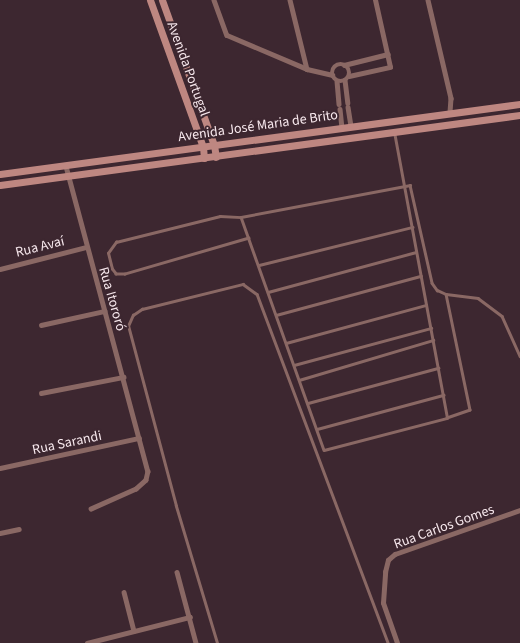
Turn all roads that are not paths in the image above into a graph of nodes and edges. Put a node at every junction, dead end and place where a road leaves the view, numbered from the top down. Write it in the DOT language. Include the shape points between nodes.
graph roads {
  1 [pos="150,0"];
  2 [pos="162,0"];
  3 [pos="214,0"];
  4 [pos="290,0"];
  5 [pos="375,0"];
  6 [pos="428,0"];
  7 [pos="388,54"];
  8 [pos="344,65"];
  9 [pos="307,69"];
  10 [pos="332,75"];
  11 [pos="349,76"];
  12 [pos="345,80"];
  13 [pos="337,81"];
  14 [pos="348,104"];
  15 [pos="520,104"];
  16 [pos="339,105"];
  17 [pos="450,114"];
  18 [pos="520,115"];
  19 [pos="351,127"];
  20 [pos="342,128"];
  21 [pos="394,133"];
  22 [pos="214,145"];
  23 [pos="203,147"];
  24 [pos="216,157"];
  25 [pos="204,158"];
  26 [pos="66,166"];
  27 [pos="0,174"];
  28 [pos="68,176"];
  29 [pos="0,185"];
  30 [pos="403,185"];
  31 [pos="242,216"];
  32 [pos="412,227"];
  33 [pos="249,238"];
  34 [pos="86,247"];
  35 [pos="416,252"];
  36 [pos="259,265"];
  37 [pos="0,269"];
  38 [pos="421,276"];
  39 [pos="268,292"];
  40 [pos="446,294"];
  41 [pos="426,305"];
  42 [pos="104,311"];
  43 [pos="276,315"];
  44 [pos="40,325"];
  45 [pos="431,328"];
  46 [pos="433,340"];
  47 [pos="286,343"];
  48 [pos="520,356"];
  49 [pos="294,365"];
  50 [pos="438,368"];
  51 [pos="123,377"];
  52 [pos="299,380"];
  53 [pos="41,393"];
  54 [pos="443,394"];
  55 [pos="308,403"];
  56 [pos="447,418"];
  57 [pos="317,429"];
  58 [pos="139,438"];
  59 [pos="0,468"];
  60 [pos="91,509"];
  61 [pos="520,510"];
  62 [pos="19,529"];
  63 [pos="0,533"];
  64 [pos="177,572"];
  65 [pos="124,592"];
  66 [pos="190,617"];
  67 [pos="134,631"];
  68 [pos="87,643"];
  69 [pos="196,643"];
  70 [pos="217,643"];
  71 [pos="388,643"];
  72 [pos="397,643"];
  1 -- 23 [label="main road, Avenida Portugal"];
  2 -- 22 [label="main road, Avenida Portugal"];
  3 -- 9 [label="street" via="227,35"];
  4 -- 9 [label="street"];
  5 -- 7 [label="street"];
  6 -- 17 [label="street" via="451,98"];
  7 -- 8 [label="street"];
  7 -- 11 [label="street" via="390,67"];
  8 -- 10 [label="street" via="336,65"];
  8 -- 11 [label="street" via="349,71"];
  9 -- 10 [label="street"];
  10 -- 13 [label="street"];
  11 -- 12 [label="street"];
  12 -- 13 [label="street"];
  12 -- 14 [label="street"];
  13 -- 16 [label="street"];
  14 -- 16 [label="street"];
  14 -- 19 [label="street"];
  15 -- 17 [label="main road, Avenida José Maria de Brito"];
  16 -- 20 [label="street"];
  17 -- 19 [label="main road, Avenida José Maria de Brito"];
  18 -- 21 [label="main road, Avenida José Maria de Brito"];
  19 -- 20 [label="main road, Avenida José Maria de Brito"];
  20 -- 22 [label="main road, Avenida José Maria de Brito"];
  21 -- 24 [label="main road, Avenida José Maria de Brito"];
  21 -- 30 [label="lane"];
  22 -- 23 [label="main road, Avenida José Maria de Brito"];
  22 -- 24 [label="main road, Avenida Portugal"];
  23 -- 25 [label="main road, Avenida Portugal"];
  23 -- 26 [label="main road, Avenida José Maria de Brito"];
  24 -- 25 [label="main road, Avenida José Maria de Brito"];
  25 -- 28 [label="main road, Avenida José Maria de Brito"];
  26 -- 27 [label="main road, Avenida José Maria de Brito"];
  26 -- 28 [label="street, Rua Itororó"];
  28 -- 29 [label="main road, Avenida José Maria de Brito"];
  28 -- 34 [label="street, Rua Itororó"];
  30 -- 31 [label="lane"];
  30 -- 32 [label="lane"];
  30 -- 40 [label="lane" via="410,185 412,189 432,283 437,290"];
  31 -- 33 [label="lane"];
  31 -- 33 [label="lane" via="220,216 116,242 108,253 112,269 116,274 125,274"];
  32 -- 35 [label="lane"];
  32 -- 36 [label="lane"];
  33 -- 36 [label="lane"];
  34 -- 37 [label="street, Rua Avaí"];
  34 -- 42 [label="street, Rua Itororó"];
  35 -- 38 [label="lane"];
  35 -- 39 [label="lane"];
  36 -- 39 [label="lane"];
  38 -- 41 [label="lane"];
  38 -- 43 [label="lane"];
  39 -- 43 [label="lane"];
  40 -- 48 [label="lane" via="478,298 502,316"];
  40 -- 56 [label="lane" via="470,410"];
  41 -- 45 [label="lane"];
  41 -- 47 [label="lane"];
  42 -- 44 [label="street"];
  42 -- 51 [label="street, Rua Itororó"];
  43 -- 47 [label="lane"];
  45 -- 46 [label="lane"];
  45 -- 49 [label="lane"];
  46 -- 50 [label="lane"];
  46 -- 52 [label="lane"];
  47 -- 49 [label="lane"];
  49 -- 52 [label="lane"];
  50 -- 54 [label="lane"];
  50 -- 55 [label="lane"];
  51 -- 53 [label="street"];
  51 -- 58 [label="street, Rua Itororó"];
  52 -- 55 [label="lane"];
  54 -- 56 [label="lane"];
  54 -- 57 [label="lane"];
  55 -- 57 [label="lane"];
  56 -- 57 [label="lane" via="325,451"];
  58 -- 59 [label="street, Rua Sarandi"];
  58 -- 60 [label="street, Rua Itororó" via="148,470 146,480 136,489"];
  61 -- 72 [label="street, Rua Carlos Gomes" via="395,554 388,560 383,603"];
  62 -- 63 [label="street"];
  64 -- 66 [label="street"];
  65 -- 67 [label="street"];
  66 -- 67 [label="street"];
  66 -- 69 [label="street"];
  67 -- 68 [label="street"];
  70 -- 71 [label="lane" via="176,506 128,326 133,315 142,309 243,284 257,294"];
}
